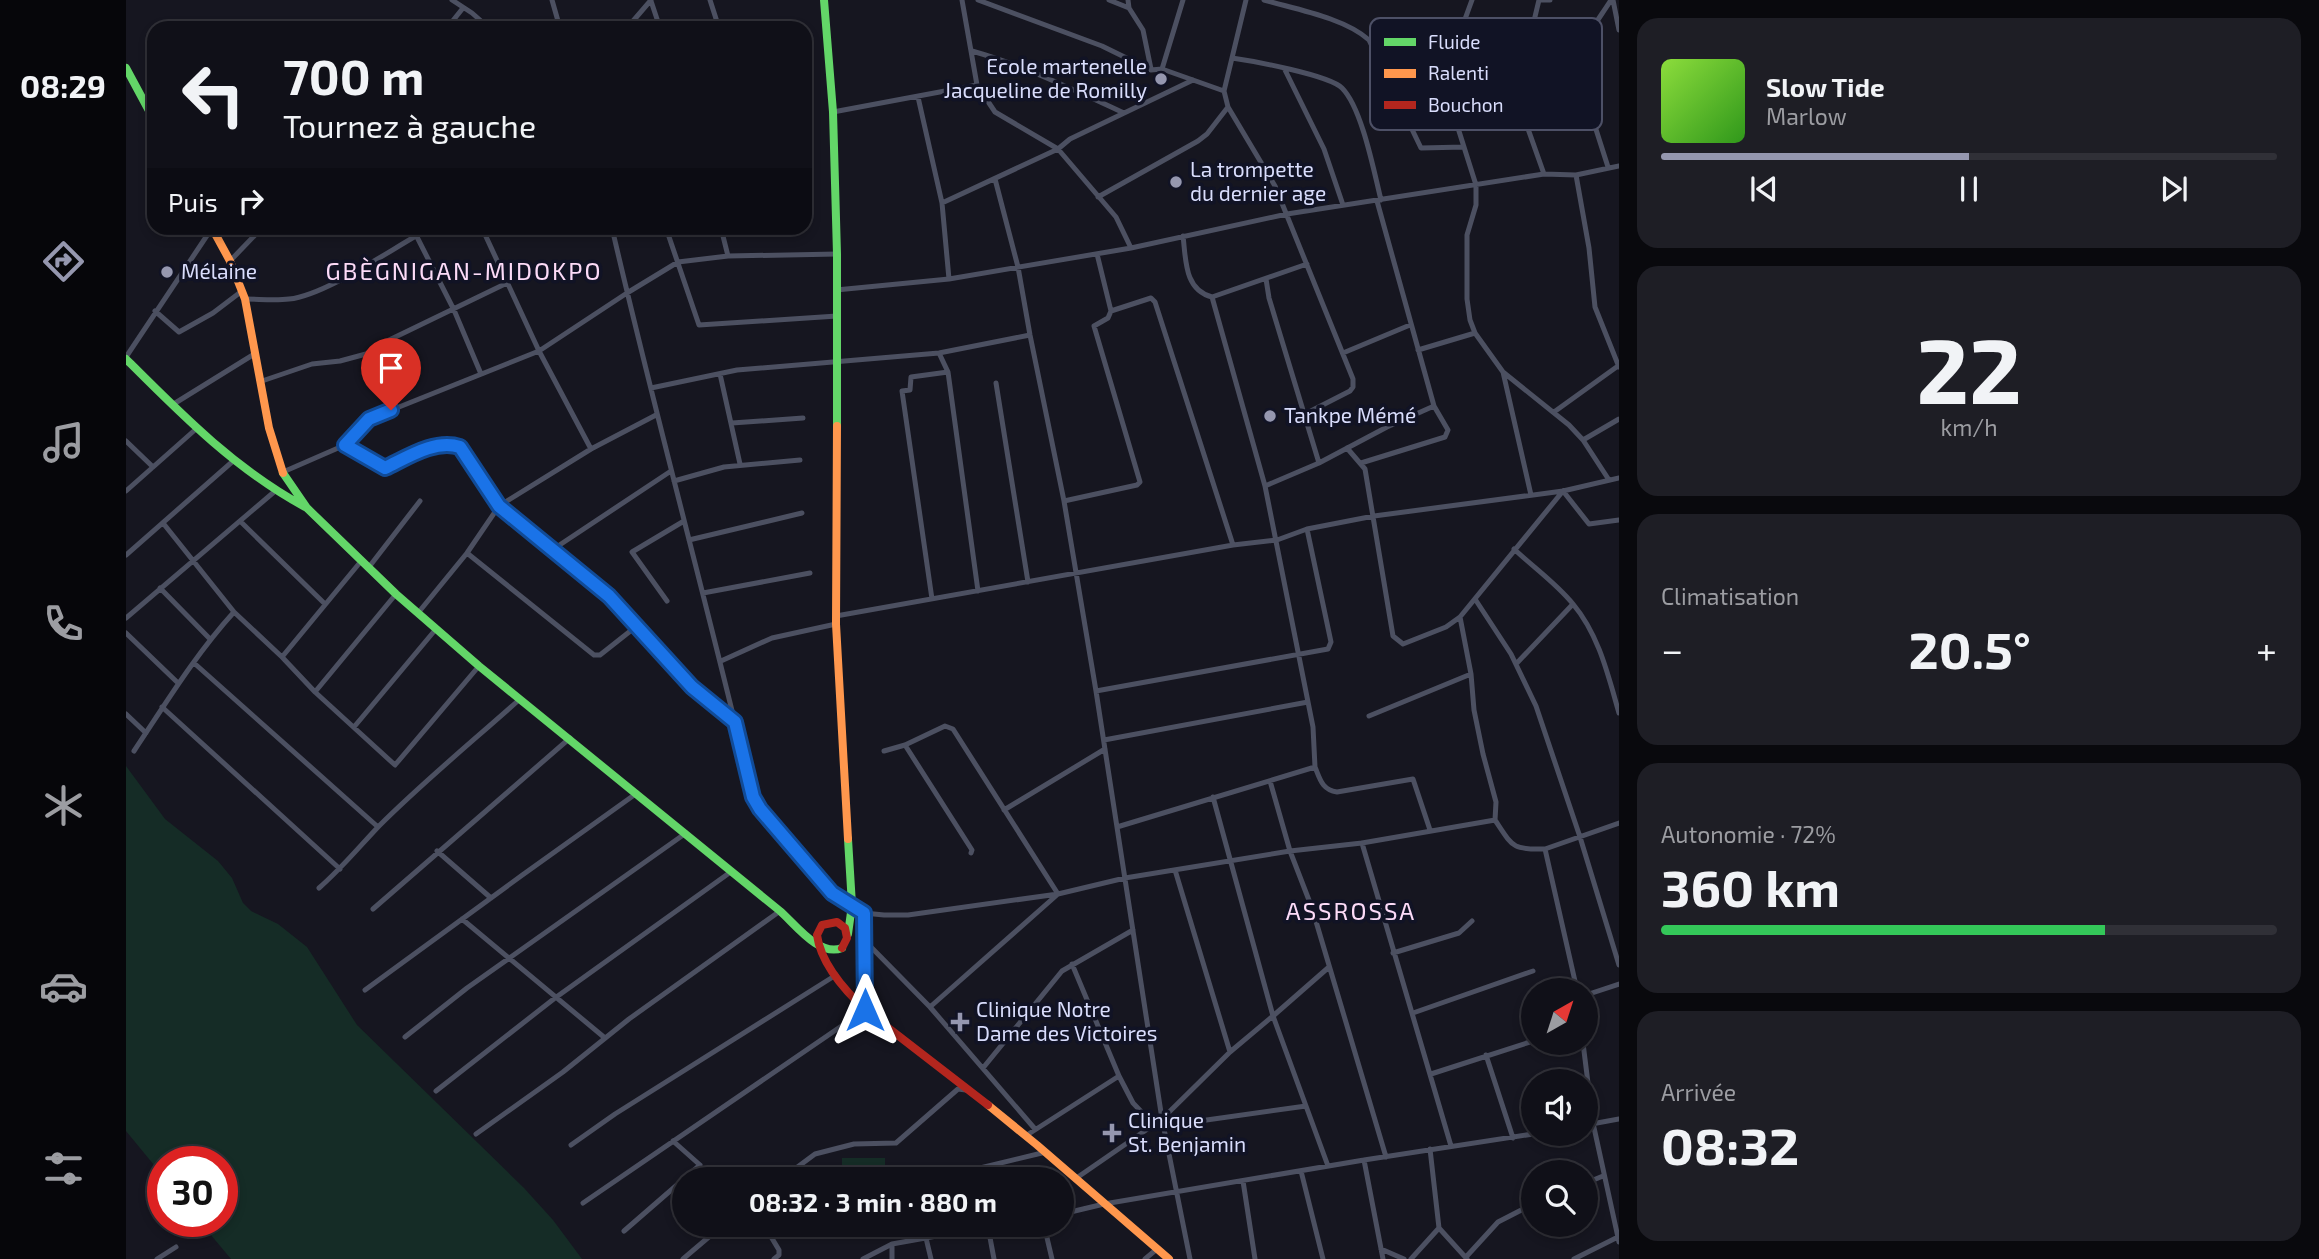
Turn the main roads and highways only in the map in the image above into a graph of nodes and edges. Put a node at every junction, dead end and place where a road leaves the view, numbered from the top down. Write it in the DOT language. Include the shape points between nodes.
graph roads {
  1 [pos="824,0"];
  2 [pos="128,75"];
  3 [pos="147,108"];
  4 [pos="216,235"];
  5 [pos="126,358"];
  6 [pos="307,508"];
  7 [pos="847,938"];
  8 [pos="820,947"];
  9 [pos="1169,1259"];
  1 -- 7 [label="main road" via="837,254 836,620 852,905"];
  2 -- 3 [label="main road"];
  4 -- 6 [label="main road" via="244,295 269,428 283,472"];
  5 -- 6 [label="main road" via="232,463"];
  6 -- 8 [label="main road" via="479,666"];
  7 -- 8 [label="main road" via="838,950"];
  7 -- 8 [label="main road" via="841,924 826,923 818,931"];
  8 -- 9 [label="main road" via="865,1010 1027,1135"];
}
